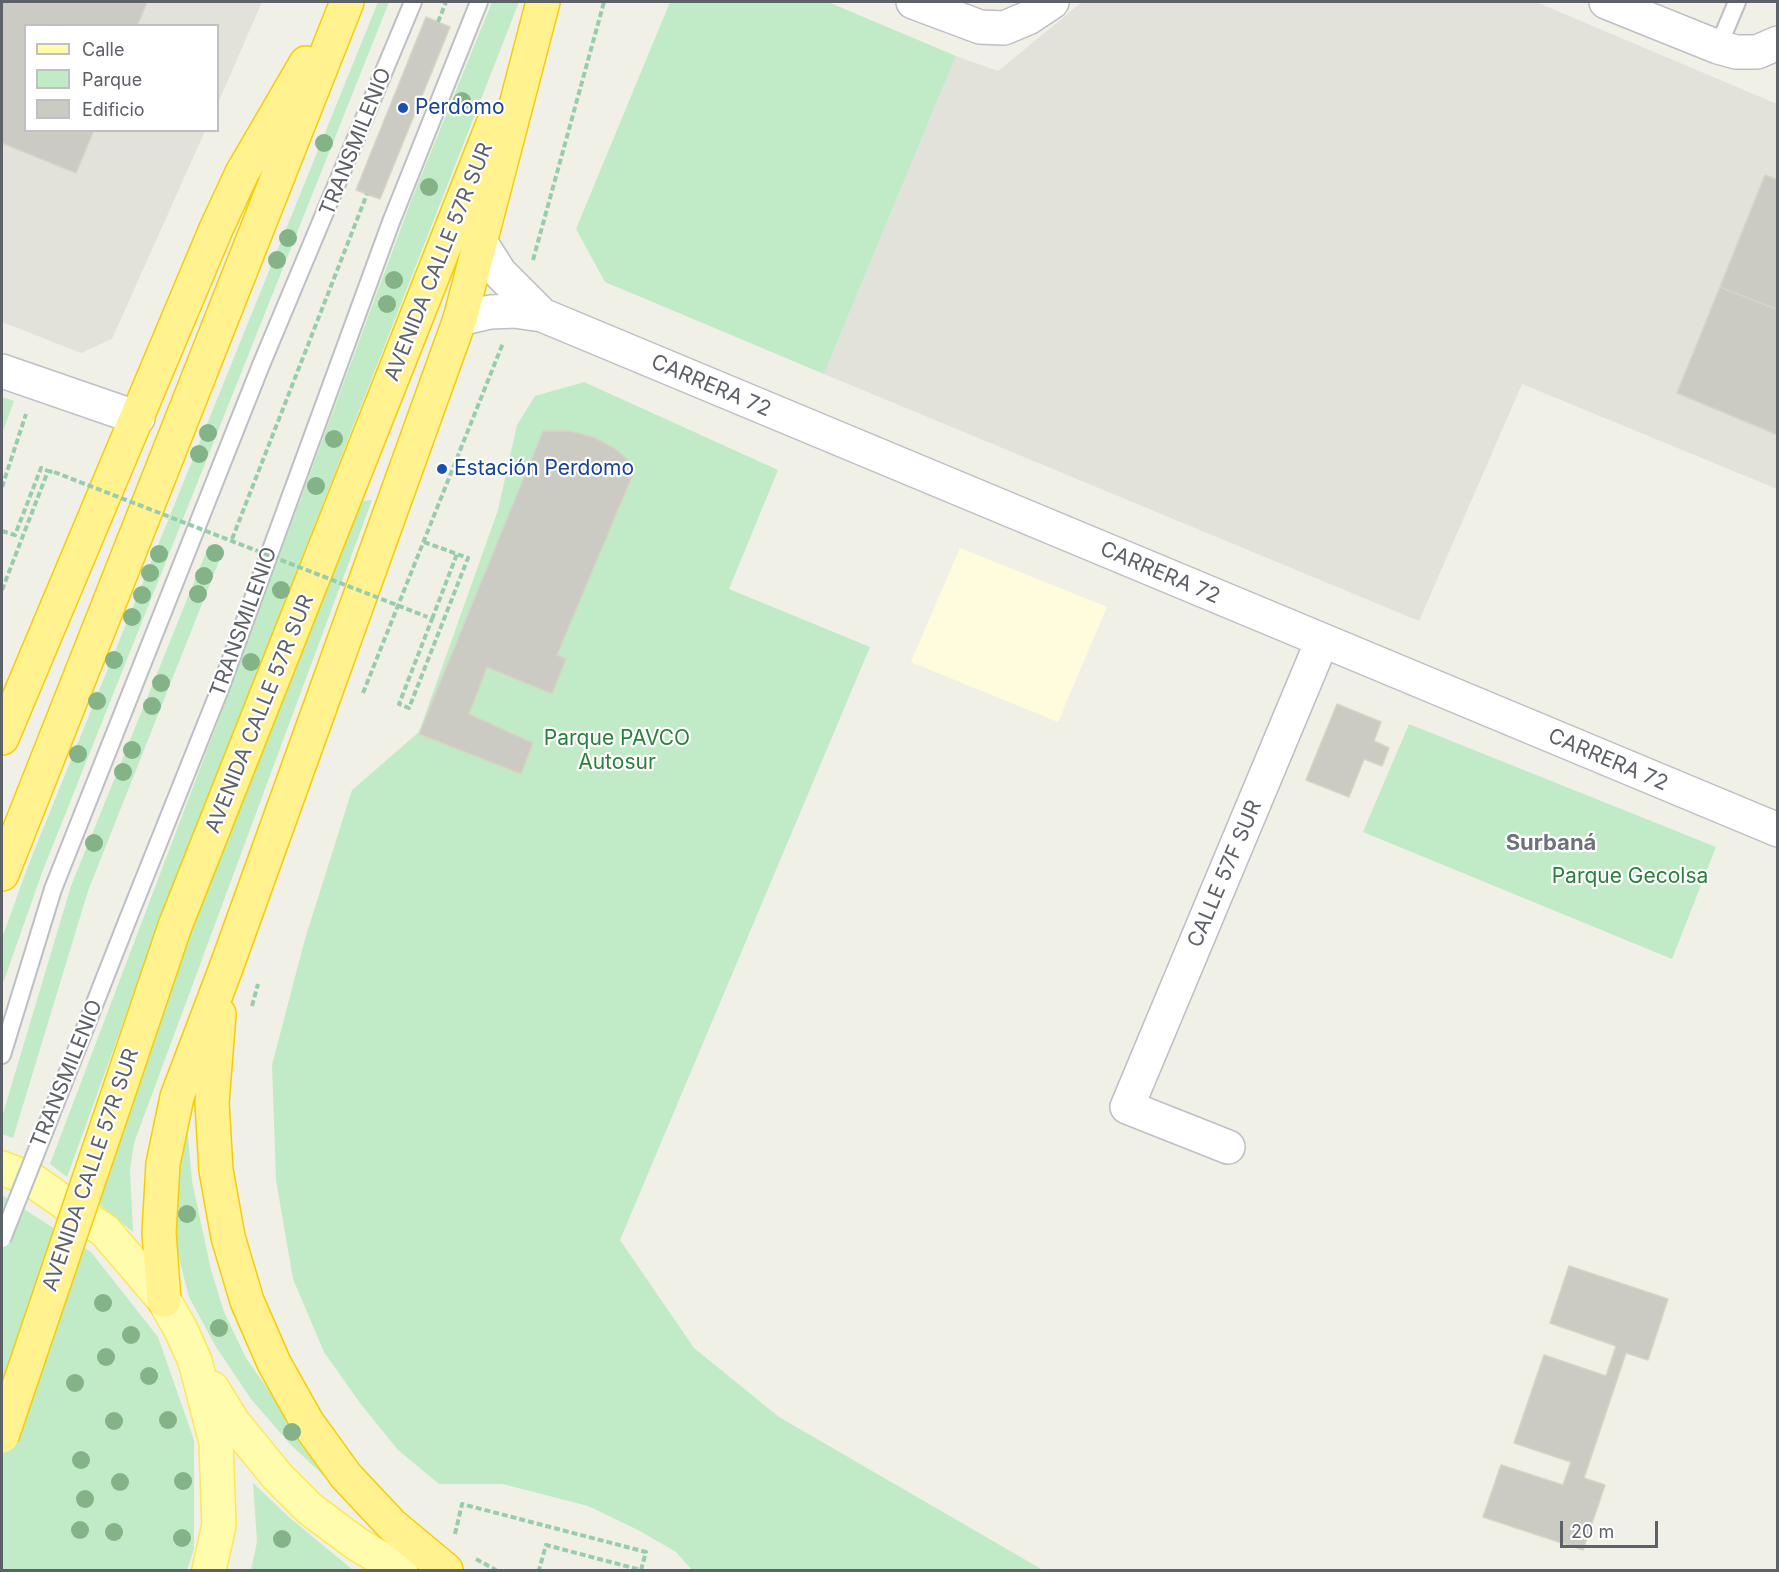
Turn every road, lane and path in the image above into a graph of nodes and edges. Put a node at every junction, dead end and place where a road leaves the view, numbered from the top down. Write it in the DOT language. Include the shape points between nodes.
graph roads {
  1 [pos="341,2"];
  2 [pos="347,2"];
  3 [pos="413,2"];
  4 [pos="446,2"];
  5 [pos="479,2"];
  6 [pos="543,2"];
  7 [pos="604,2"];
  8 [pos="913,2"];
  9 [pos="1052,2"];
  10 [pos="1606,2"];
  11 [pos="1737,2"];
  12 [pos="438,22"];
  13 [pos="1778,43"];
  14 [pos="1718,47"];
  15 [pos="367,194"];
  16 [pos="480,243"];
  17 [pos="539,243"];
  18 [pos="542,315"];
  19 [pos="460,319"];
  20 [pos="494,367"];
  21 [pos="2,371"];
  22 [pos="37,383"];
  23 [pos="138,418"];
  24 [pos="48,471"];
  25 [pos="2,487"];
  26 [pos="2,531"];
  27 [pos="232,539"];
  28 [pos="424,542"];
  29 [pos="457,554"];
  30 [pos="2,590"];
  31 [pos="432,619"];
  32 [pos="1322,641"];
  33 [pos="360,702"];
  34 [pos="2,738"];
  35 [pos="1778,830"];
  36 [pos="2,874"];
  37 [pos="226,968"];
  38 [pos="259,979"];
  39 [pos="250,1013"];
  40 [pos="2,1055"];
  41 [pos="1227,1147"];
  42 [pos="2,1168"];
  43 [pos="2,1239"];
  44 [pos="164,1300"];
  45 [pos="195,1361"];
  46 [pos="2,1436"];
  47 [pos="462,1504"];
  48 [pos="459,1563"];
  49 [pos="209,1570"];
  50 [pos="401,1570"];
  51 [pos="496,1570"];
  52 [pos="539,1570"];
  1 -- 23 [label="highway" via="242,173"];
  2 -- 36 [label="highway"];
  3 -- 40 [label="lane, TRANSMILENIO" via="261,365 53,889"];
  4 -- 12 [label="path"];
  5 -- 43 [label="lane, TRANSMILENIO, bridge" via="391,222 220,689"];
  6 -- 16 [label="highway"];
  6 -- 46 [label="highway, AVENIDA CALLE 57R SUR, bridge" via="175,926"];
  7 -- 17 [label="path"];
  8 -- 9 [label="street" via="980,27 1004,28"];
  10 -- 14 [label="street"];
  11 -- 14 [label="lane"];
  13 -- 14 [label="street" via="1757,52"];
  15 -- 27 [label="path"];
  16 -- 18 [label="street, CARRERA 72" via="512,286"];
  16 -- 19 [label="highway"];
  18 -- 19 [label="street, CARRERA 72" via="490,312"];
  18 -- 32 [label="street, CARRERA 72"];
  19 -- 37 [label="highway"];
  20 -- 28 [label="path"];
  21 -- 22 [label="street"];
  22 -- 23 [label="street"];
  22 -- 25 [label="path"];
  23 -- 34 [label="highway"];
  24 -- 26 [label="path" via="41,468 15,535"];
  24 -- 27 [label="path, bridge"];
  24 -- 30 [label="path"];
  27 -- 31 [label="path, bridge"];
  28 -- 29 [label="path"];
  28 -- 33 [label="path"];
  29 -- 31 [label="path"];
  29 -- 31 [label="path" via="468,558 410,708 399,704"];
  32 -- 35 [label="street, CARRERA 72"];
  32 -- 41 [label="street, CALLE 57F SUR" via="1127,1107"];
  37 -- 44 [label="highway" via="177,1097 163,1164 159,1233"];
  37 -- 48 [label="highway" via="216,1035 212,1103 216,1170 228,1237 247,1301 296,1402 346,1476 392,1525"];
  38 -- 39 [label="path"];
  42 -- 44 [label="main road" via="32,1180 105,1232"];
  44 -- 45 [label="main road"];
  45 -- 49 [label="main road" via="216,1442 219,1525"];
  45 -- 50 [label="main road" via="233,1422 277,1476 310,1509"];
  47 -- 52 [label="path" via="646,1552 641,1570 546,1545"];
  48 -- 51 [label="path"];
}
